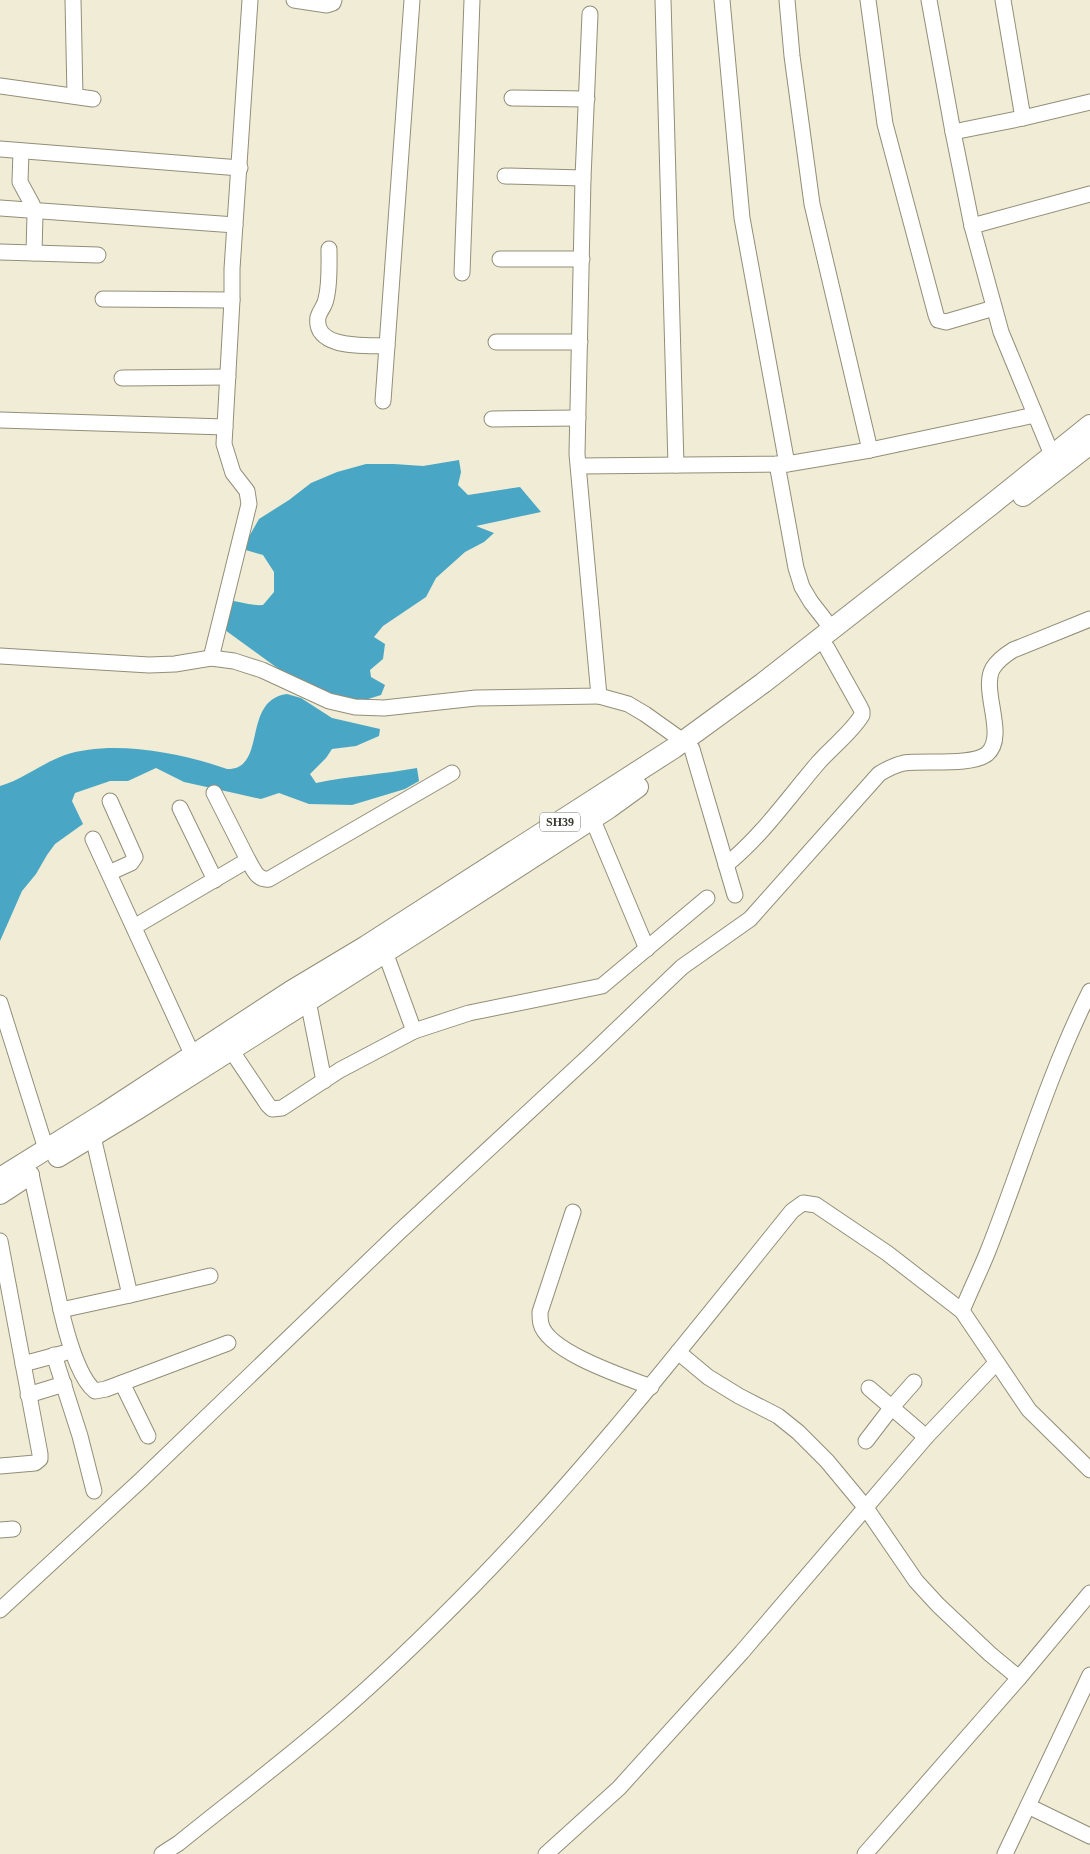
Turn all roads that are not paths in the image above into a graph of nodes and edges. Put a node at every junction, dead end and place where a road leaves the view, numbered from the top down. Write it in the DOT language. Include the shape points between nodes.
graph roads {
  1 [pos="72,0"];
  2 [pos="250,0"];
  3 [pos="294,0"];
  4 [pos="334,0"];
  5 [pos="412,0"];
  6 [pos="472,0"];
  7 [pos="663,0"];
  8 [pos="722,0"];
  9 [pos="788,0"];
  10 [pos="868,0"];
  11 [pos="929,0"];
  12 [pos="1003,0"];
  13 [pos="590,14"];
  14 [pos="0,86"];
  15 [pos="75,96"];
  16 [pos="512,98"];
  17 [pos="93,99"];
  18 [pos="586,99"];
  19 [pos="1090,102"];
  20 [pos="1023,118"];
  21 [pos="953,132"];
  22 [pos="0,149"];
  23 [pos="21,151"];
  24 [pos="240,168"];
  25 [pos="505,176"];
  26 [pos="583,178"];
  27 [pos="1090,194"];
  28 [pos="0,208"];
  29 [pos="34,210"];
  30 [pos="235,225"];
  31 [pos="972,226"];
  32 [pos="329,249"];
  33 [pos="0,252"];
  34 [pos="34,253"];
  35 [pos="98,256"];
  36 [pos="500,259"];
  37 [pos="582,259"];
  38 [pos="462,273"];
  39 [pos="103,299"];
  40 [pos="232,300"];
  41 [pos="994,308"];
  42 [pos="496,342"];
  43 [pos="580,342"];
  44 [pos="387,346"];
  45 [pos="228,377"];
  46 [pos="122,378"];
  47 [pos="383,401"];
  48 [pos="1035,415"];
  49 [pos="578,418"];
  50 [pos="492,419"];
  51 [pos="0,420"];
  52 [pos="1090,425"];
  53 [pos="225,427"];
  54 [pos="1090,444"];
  55 [pos="870,450"];
  56 [pos="1052,455"];
  57 [pos="782,464"];
  58 [pos="676,465"];
  59 [pos="579,466"];
  60 [pos="1090,619"];
  61 [pos="830,638"];
  62 [pos="0,656"];
  63 [pos="210,658"];
  64 [pos="598,696"];
  65 [pos="688,745"];
  66 [pos="452,773"];
  67 [pos="214,793"];
  68 [pos="110,801"];
  69 [pos="180,808"];
  70 [pos="592,818"];
  71 [pos="93,839"];
  72 [pos="248,860"];
  73 [pos="726,865"];
  74 [pos="109,873"];
  75 [pos="215,880"];
  76 [pos="735,895"];
  77 [pos="707,898"];
  78 [pos="134,927"];
  79 [pos="647,949"];
  80 [pos="384,952"];
  81 [pos="1090,992"];
  82 [pos="308,1001"];
  83 [pos="0,1003"];
  84 [pos="414,1031"];
  85 [pos="227,1043"];
  86 [pos="193,1056"];
  87 [pos="324,1081"];
  88 [pos="93,1137"];
  89 [pos="46,1149"];
  90 [pos="31,1174"];
  91 [pos="0,1178"];
  92 [pos="0,1194"];
  93 [pos="573,1212"];
  94 [pos="0,1241"];
  95 [pos="210,1276"];
  96 [pos="130,1295"];
  97 [pos="61,1310"];
  98 [pos="962,1311"];
  99 [pos="228,1343"];
  100 [pos="72,1350"];
  101 [pos="678,1352"];
  102 [pos="54,1355"];
  103 [pos="996,1363"];
  104 [pos="23,1364"];
  105 [pos="914,1382"];
  106 [pos="122,1383"];
  107 [pos="64,1384"];
  108 [pos="651,1387"];
  109 [pos="869,1388"];
  110 [pos="28,1395"];
  111 [pos="892,1407"];
  112 [pos="148,1436"];
  113 [pos="926,1437"];
  114 [pos="866,1441"];
  115 [pos="0,1466"];
  116 [pos="1090,1470"];
  117 [pos="94,1491"];
  118 [pos="866,1508"];
  119 [pos="1090,1593"];
  120 [pos="0,1610"];
  121 [pos="1090,1675"];
  122 [pos="1019,1678"];
  123 [pos="1086,1693"];
  124 [pos="1028,1806"];
  125 [pos="1090,1836"];
  126 [pos="182,1848"];
  127 [pos="162,1854"];
  128 [pos="546,1854"];
  129 [pos="864,1854"];
  130 [pos="1005,1854"];
  1 -- 15 [label="street"];
  2 -- 24 [label="street"];
  3 -- 4 [label="street" via="327,5"];
  5 -- 44 [label="street"];
  6 -- 38 [label="street"];
  7 -- 58 [label="street"];
  8 -- 57 [label="street" via="742,218"];
  9 -- 55 [label="street" via="792,56 812,204"];
  10 -- 41 [label="street" via="885,124 936,315 946,322"];
  11 -- 21 [label="street"];
  12 -- 20 [label="street"];
  13 -- 18 [label="street"];
  14 -- 15 [label="street"];
  15 -- 17 [label="street"];
  16 -- 18 [label="street"];
  18 -- 26 [label="street"];
  19 -- 20 [label="street"];
  20 -- 21 [label="street"];
  21 -- 31 [label="street"];
  22 -- 23 [label="street"];
  23 -- 24 [label="street"];
  23 -- 29 [label="street" via="20,182"];
  24 -- 30 [label="street"];
  25 -- 26 [label="street"];
  26 -- 37 [label="street"];
  27 -- 31 [label="street"];
  28 -- 29 [label="street"];
  29 -- 30 [label="street"];
  29 -- 34 [label="street"];
  30 -- 40 [label="street"];
  31 -- 41 [label="street"];
  32 -- 44 [label="street" via="327,298 318,318 321,333 336,343"];
  33 -- 34 [label="street"];
  34 -- 35 [label="street"];
  36 -- 37 [label="street"];
  37 -- 43 [label="street"];
  39 -- 40 [label="street"];
  40 -- 45 [label="street"];
  41 -- 48 [label="street" via="1000,332"];
  42 -- 43 [label="street"];
  43 -- 49 [label="street"];
  44 -- 47 [label="street"];
  45 -- 46 [label="street"];
  45 -- 53 [label="street"];
  48 -- 55 [label="street"];
  48 -- 56 [label="street"];
  49 -- 50 [label="street"];
  49 -- 59 [label="street"];
  51 -- 53 [label="street"];
  52 -- 56 [label="main road, SH39"];
  53 -- 63 [label="street" via="227,459 247,491 249,504"];
  54 -- 61 [label="main road, SH39"];
  55 -- 57 [label="street"];
  56 -- 61 [label="main road, SH39"];
  57 -- 58 [label="street"];
  57 -- 61 [label="street" via="796,568"];
  58 -- 59 [label="street"];
  59 -- 64 [label="street"];
  60 -- 120 [label="street" via="1013,650 992,670 995,738 987,754 974,760 904,763 879,774 750,919 682,967"];
  61 -- 65 [label="main road, SH39"];
  61 -- 73 [label="street" via="862,716 818,763 760,834"];
  62 -- 63 [label="street" via="149,665"];
  63 -- 64 [label="street" via="262,670 329,701 355,707 384,708 476,698"];
  64 -- 65 [label="street" via="628,704"];
  65 -- 70 [label="main road, SH39"];
  65 -- 73 [label="street"];
  65 -- 85 [label="main road, SH39" via="456,886"];
  66 -- 72 [label="street" via="269,880 260,878"];
  67 -- 72 [label="street"];
  68 -- 74 [label="street" via="134,857 131,863"];
  69 -- 75 [label="street"];
  70 -- 79 [label="street"];
  70 -- 80 [label="main road, SH39"];
  71 -- 74 [label="street"];
  72 -- 75 [label="street"];
  73 -- 76 [label="street"];
  74 -- 78 [label="street"];
  75 -- 78 [label="street"];
  77 -- 79 [label="street"];
  78 -- 86 [label="street"];
  79 -- 84 [label="street" via="602,986 469,1013"];
  80 -- 82 [label="main road, SH39"];
  80 -- 84 [label="street"];
  81 -- 98 [label="street" via="1073,1024 988,1251"];
  82 -- 85 [label="main road, SH39"];
  82 -- 87 [label="street"];
  83 -- 89 [label="street"];
  84 -- 87 [label="street"];
  85 -- 86 [label="main road, SH39"];
  85 -- 87 [label="street" via="272,1109 282,1108"];
  85 -- 88 [label="main road, SH39"];
  86 -- 89 [label="main road, SH39"];
  88 -- 90 [label="main road, SH39"];
  88 -- 96 [label="street"];
  89 -- 91 [label="main road, SH39"];
  90 -- 92 [label="main road, SH39"];
  90 -- 97 [label="street"];
  93 -- 108 [label="street" via="540,1312 541,1325 552,1340 571,1354"];
  94 -- 104 [label="street"];
  95 -- 96 [label="street"];
  96 -- 97 [label="street"];
  97 -- 100 [label="street"];
  98 -- 101 [label="street" via="871,1242 816,1205 802,1203 792,1211"];
  98 -- 103 [label="street"];
  99 -- 106 [label="street"];
  100 -- 102 [label="street"];
  100 -- 106 [label="street" via="90,1387 96,1391"];
  101 -- 108 [label="street"];
  101 -- 118 [label="street" via="708,1377 778,1416 798,1432"];
  102 -- 104 [label="street"];
  102 -- 107 [label="street"];
  103 -- 113 [label="street"];
  103 -- 116 [label="street" via="1029,1410"];
  104 -- 110 [label="street"];
  105 -- 111 [label="street"];
  106 -- 112 [label="street"];
  107 -- 110 [label="street"];
  107 -- 117 [label="street"];
  108 -- 126 [label="street" via="477,1582 406,1652"];
  109 -- 111 [label="street"];
  110 -- 115 [label="street" via="40,1459 35,1463"];
  111 -- 113 [label="street"];
  111 -- 114 [label="street"];
  113 -- 118 [label="street"];
  118 -- 122 [label="street" via="916,1581"];
  118 -- 128 [label="street" via="619,1788"];
  119 -- 122 [label="street"];
  121 -- 123 [label="street"];
  122 -- 129 [label="street"];
  123 -- 124 [label="street"];
  124 -- 125 [label="street"];
  124 -- 130 [label="street"];
  126 -- 127 [label="street"];
}
